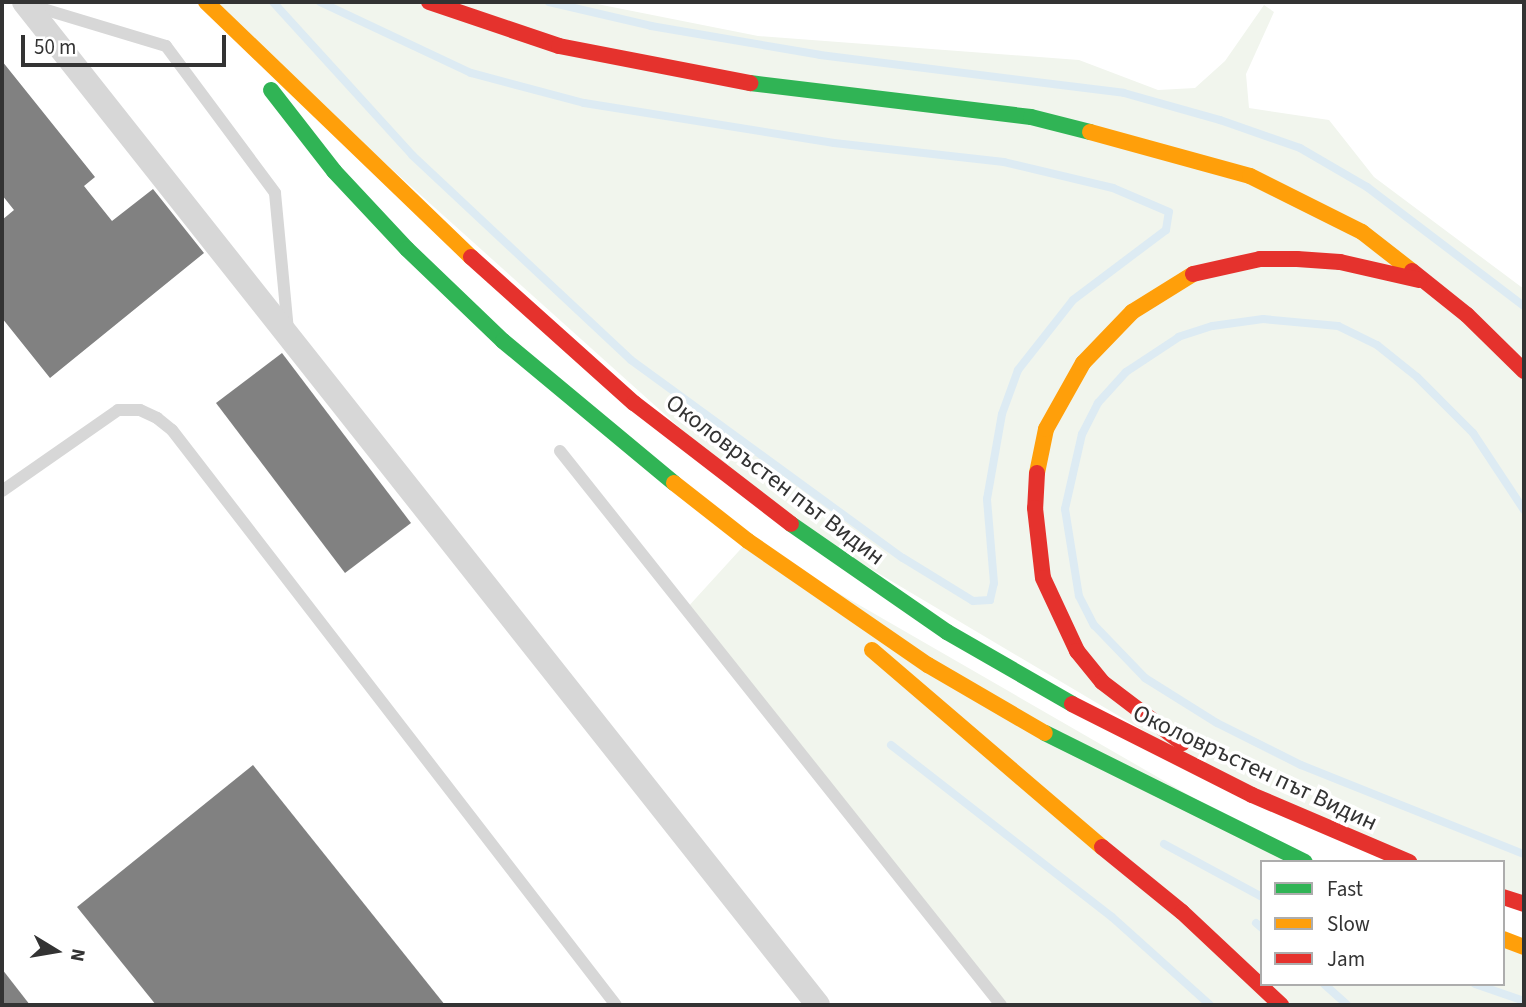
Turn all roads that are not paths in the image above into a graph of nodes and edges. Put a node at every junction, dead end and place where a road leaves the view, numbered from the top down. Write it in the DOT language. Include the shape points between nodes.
graph roads {
  1 [pos="203,2"];
  2 [pos="429,2"];
  3 [pos="25,3"];
  4 [pos="1427,282"];
  5 [pos="288,336"];
  6 [pos="1524,371"];
  7 [pos="559,451"];
  8 [pos="2,491"];
  9 [pos="748,541"];
  10 [pos="1252,795"];
  11 [pos="1301,860"];
  12 [pos="1404,860"];
  13 [pos="1505,898"];
  14 [pos="1524,904"];
  15 [pos="1505,940"];
  16 [pos="1524,947"];
  17 [pos="1260,985"];
  18 [pos="1261,986"];
  19 [pos="616,1005"];
  20 [pos="818,1005"];
  21 [pos="1000,1005"];
  22 [pos="1281,1005"];
  1 -- 9 [label="main road, Околовръстен път Видин" via="334,171 407,249 608,431"];
  1 -- 10 [label="main road, Околовръстен път Видин" via="526,310 634,403 770,509 947,632 1094,717"];
  2 -- 4 [label="main road" via="559,46 663,69 794,90 1031,117 1144,141 1250,176 1308,203 1362,232"];
  3 -- 5 [label="street"];
  3 -- 5 [label="lane" via="166,46 275,193"];
  4 -- 6 [label="main road"];
  4 -- 10 [label="main road" via="1339,262 1297,259 1260,259 1188,275 1132,312 1105,338 1083,363 1046,429 1035,508 1043,578 1077,651 1102,682"];
  5 -- 20 [label="street"];
  7 -- 21 [label="lane"];
  8 -- 19 [label="lane" via="118,410 139,410 158,418 172,430"];
  9 -- 11 [label="main road, Околовръстен път Видин" via="928,664 1075,750"];
  9 -- 17 [label="main road" via="1015,776 1182,912"];
  10 -- 12 [label="main road, Околовръстен път Видин"];
  13 -- 14 [label="main road"];
  15 -- 16 [label="main road"];
  18 -- 22 [label="main road"];
}
